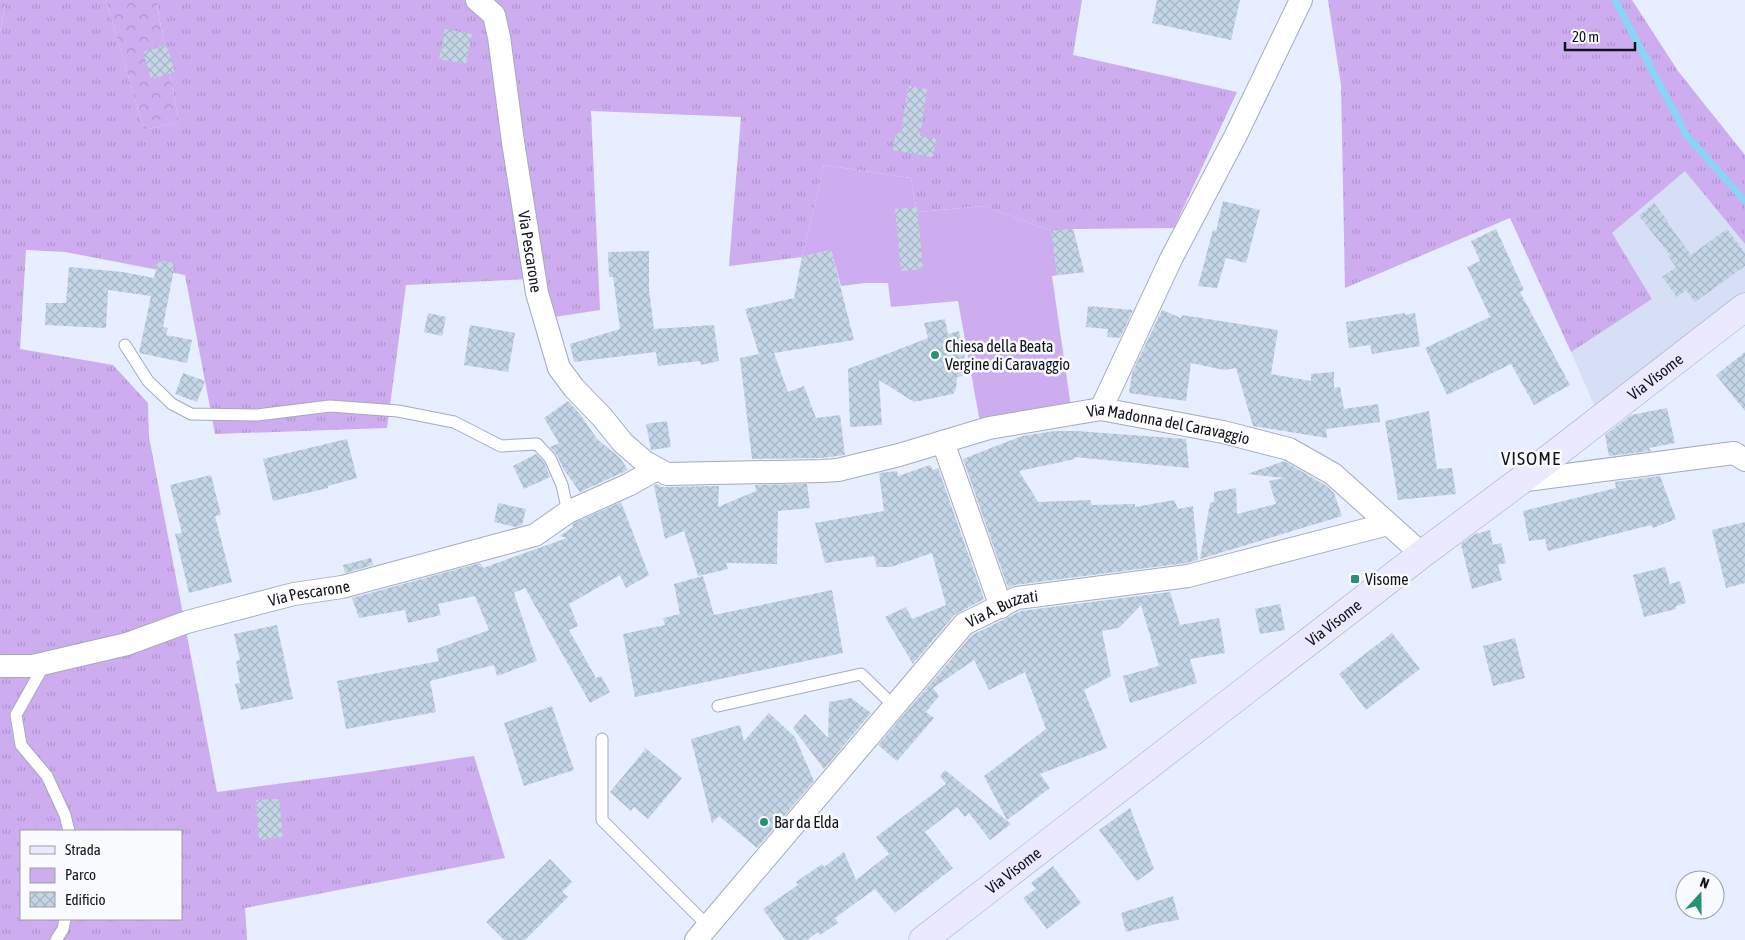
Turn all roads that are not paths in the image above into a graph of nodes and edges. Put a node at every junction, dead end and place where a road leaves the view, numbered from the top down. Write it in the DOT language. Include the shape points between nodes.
graph roads {
  1 [pos="477,0"];
  2 [pos="1301,0"];
  3 [pos="1745,307"];
  4 [pos="125,345"];
  5 [pos="1102,409"];
  6 [pos="934,445"];
  7 [pos="1745,460"];
  8 [pos="657,469"];
  9 [pos="1520,481"];
  10 [pos="568,512"];
  11 [pos="1388,524"];
  12 [pos="1422,554"];
  13 [pos="1001,607"];
  14 [pos="45,663"];
  15 [pos="0,666"];
  16 [pos="718,706"];
  17 [pos="894,706"];
  18 [pos="602,738"];
  19 [pos="69,830"];
  20 [pos="65,920"];
  21 [pos="702,933"];
  22 [pos="56,940"];
  23 [pos="923,940"];
  1 -- 8 [label="street, Via Pescarone" via="494,15 499,37 536,293 559,368 623,443"];
  2 -- 5 [label="street" via="1171,259"];
  3 -- 9 [label="street, Via Visome"];
  4 -- 10 [label="lane" via="148,382 172,404 191,414 257,414 330,406 398,411 454,422 501,446 537,444 550,458 562,485"];
  5 -- 6 [label="street, Via Madonna del Caravaggio" via="989,428"];
  5 -- 11 [label="street, Via Madonna del Caravaggio" via="1222,432 1289,449 1334,474"];
  6 -- 8 [label="street, Via Pescarone" via="822,472 667,474"];
  6 -- 13 [label="street"];
  7 -- 9 [label="street" via="1734,453"];
  8 -- 10 [label="street, Via Pescarone"];
  9 -- 12 [label="street, Via Visome"];
  10 -- 14 [label="street, Via Pescarone" via="535,534 494,546 342,587 294,594 187,622 128,644"];
  11 -- 12 [label="street, Via Madonna del Caravaggio"];
  11 -- 13 [label="street, Via A. Buzzati" via="1188,576 1017,598"];
  12 -- 23 [label="street, Via Visome"];
  13 -- 17 [label="street, Via A. Buzzati" via="964,624"];
  14 -- 15 [label="street, Via Pescarone"];
  14 -- 19 [label="lane" via="16,715 21,744 47,776"];
  16 -- 17 [label="lane" via="861,674"];
  17 -- 21 [label="street, Via A. Buzzati"];
  18 -- 21 [label="lane" via="602,820"];
  20 -- 22 [label="lane"];
}
